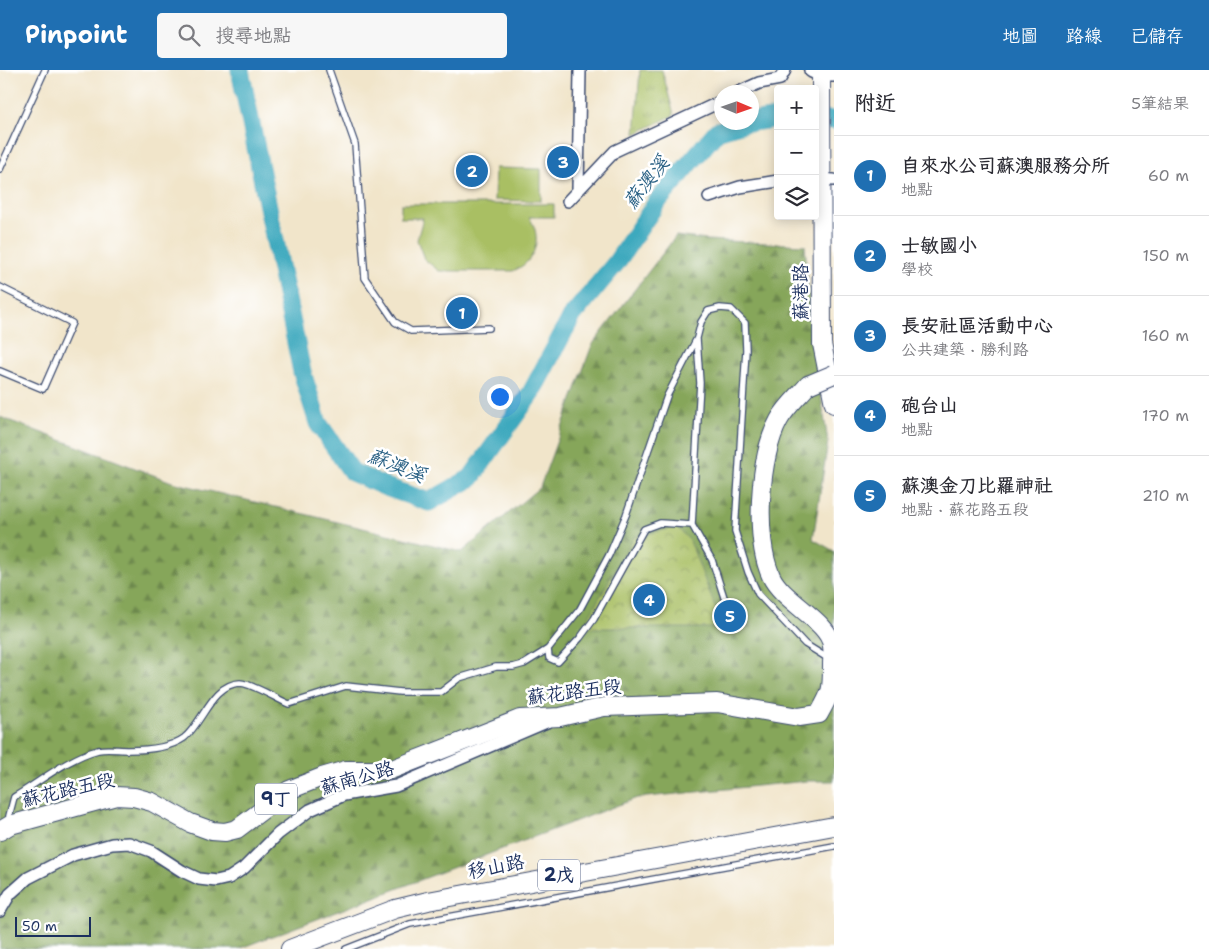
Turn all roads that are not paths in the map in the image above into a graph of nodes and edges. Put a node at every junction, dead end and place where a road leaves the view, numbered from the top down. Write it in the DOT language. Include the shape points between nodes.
graph roads {
  1 [pos="45,70"];
  2 [pos="329,70"];
  3 [pos="580,70"];
  4 [pos="785,70"];
  5 [pos="822,72"];
  6 [pos="755,85"];
  7 [pos="714,105"];
  8 [pos="0,169"];
  9 [pos="824,179"];
  10 [pos="774,182"];
  11 [pos="578,190"];
  12 [pos="709,197"];
  13 [pos="568,201"];
  14 [pos="0,287"];
  15 [pos="489,328"];
  16 [pos="697,338"];
  17 [pos="0,371"];
  18 [pos="834,374"];
  19 [pos="834,404"];
  20 [pos="692,525"];
  21 [pos="730,616"];
  22 [pos="548,649"];
  23 [pos="832,661"];
  24 [pos="560,717"];
  25 [pos="834,826"];
  26 [pos="5,828"];
  27 [pos="834,846"];
  28 [pos="0,911"];
  29 [pos="290,949"];
  30 [pos="346,949"];
  1 -- 8 [label="lane"];
  2 -- 15 [label="lane" via="355,144 364,278 395,322 411,330"];
  3 -- 11 [label="street"];
  4 -- 6 [label="street" via="780,79"];
  5 -- 9 [label="main road, 蘇港路"];
  7 -- 11 [label="street" via="615,151"];
  9 -- 19 [label="main road, 蘇港路" via="822,344"];
  10 -- 12 [label="street" via="740,187"];
  11 -- 13 [label="street"];
  14 -- 17 [label="lane" via="72,323 43,389"];
  16 -- 20 [label="lane" via="700,383"];
  16 -- 22 [label="lane" via="667,396 609,555 580,609"];
  16 -- 23 [label="lane" via="708,311 731,309 745,323 735,531 758,594 805,644"];
  18 -- 23 [label="main road, 蘇花路五段 / 9丁, bridge" via="808,385 780,418 770,441 762,477 761,528 770,575 781,592 827,633 832,644"];
  20 -- 21 [label="lane" via="712,560"];
  20 -- 22 [label="lane" via="660,523 644,529 602,606 580,638 558,662 549,658"];
  22 -- 26 [label="lane" via="518,666 496,667 459,678 441,692 400,692 346,686 289,704 241,683 232,685 216,696 198,724 183,738 162,746 100,750 81,756 14,797"];
  23 -- 24 [label="main road, 蘇花路五段 / 9丁" via="832,692 819,714 798,717 717,703 604,707"];
  24 -- 26 [label="main road, 蘇花路五段 / 9丁" via="520,719 390,770 346,770 322,777 289,790 237,829 225,832 190,823 152,802 116,796"];
  24 -- 28 [label="street, 蘇南公路" via="396,786 344,795 310,810 229,878 216,881 199,879 151,851 129,843 112,844 73,855 28,878 10,894"];
  25 -- 29 [label="main road, 移山路 / 2戊" via="428,901 395,909"];
  27 -- 30 [label="lane" via="410,924"];
}
